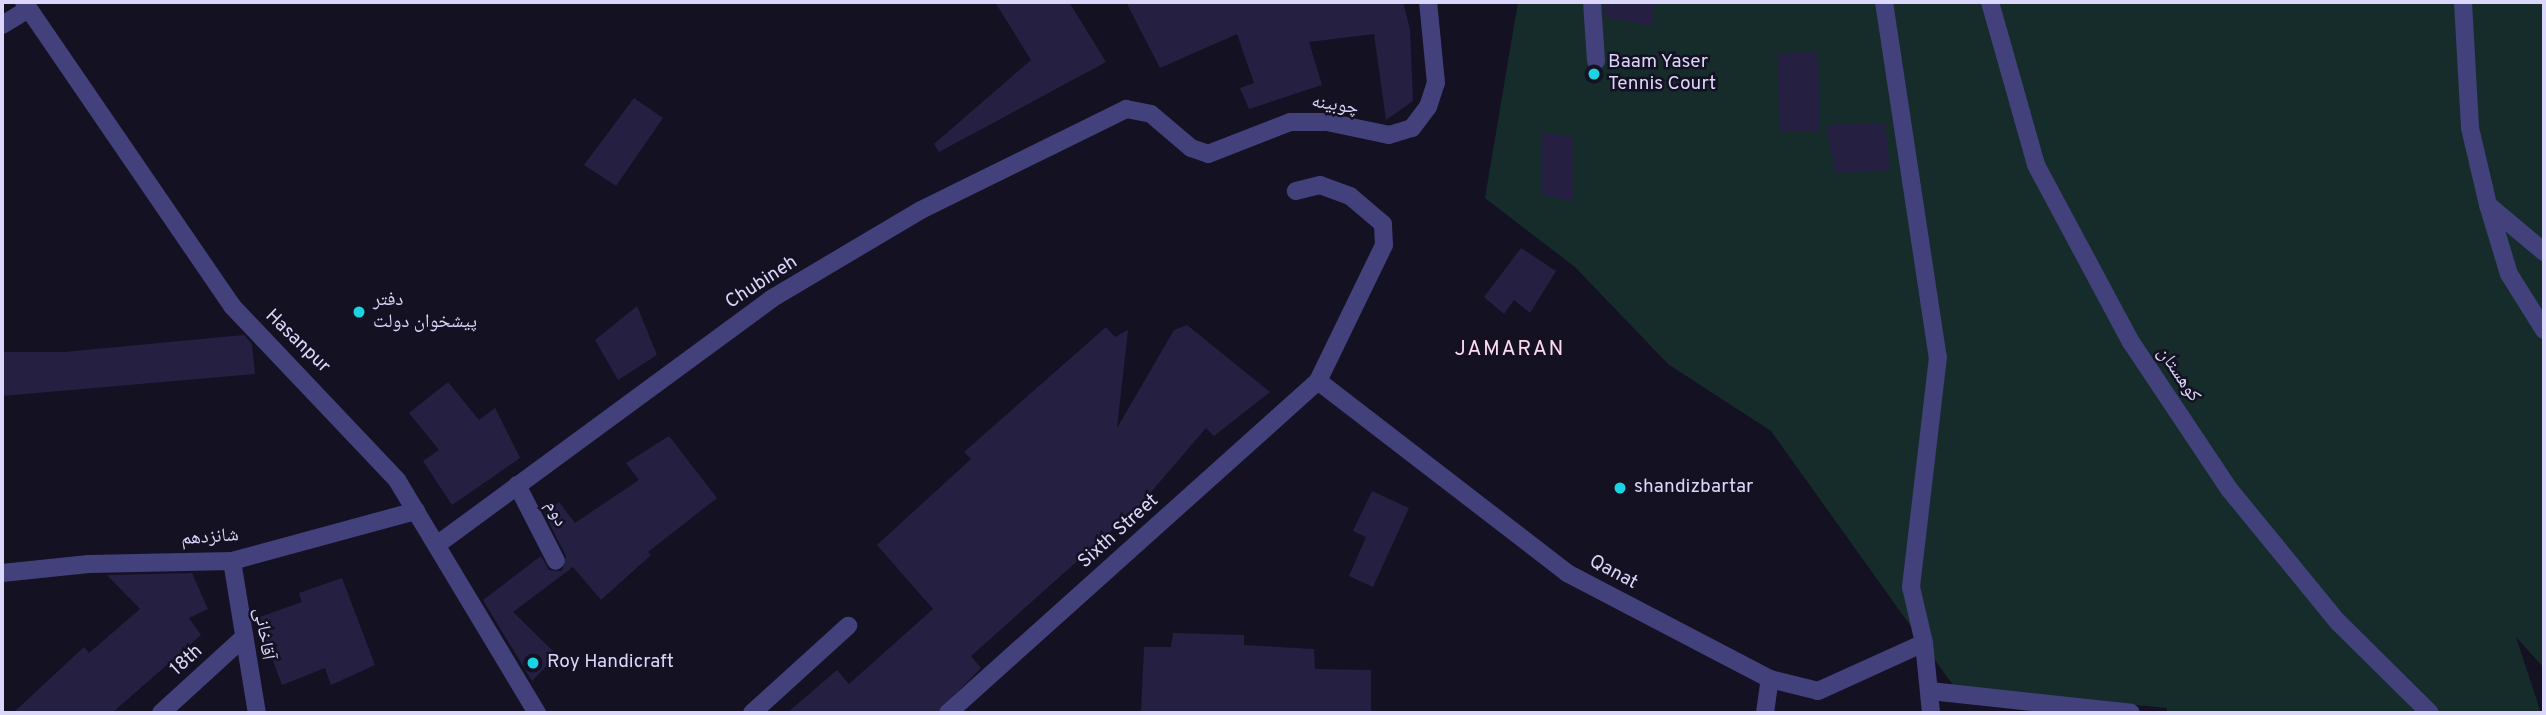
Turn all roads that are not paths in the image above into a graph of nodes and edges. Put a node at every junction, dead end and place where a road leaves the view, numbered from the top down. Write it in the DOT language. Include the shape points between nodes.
graph roads {
  1 [pos="1428,2"];
  2 [pos="1592,2"];
  3 [pos="1884,2"];
  4 [pos="1990,2"];
  5 [pos="2463,2"];
  6 [pos="27,5"];
  7 [pos="2,25"];
  8 [pos="1596,61"];
  9 [pos="1296,191"];
  10 [pos="2488,205"];
  11 [pos="2544,252"];
  12 [pos="2544,330"];
  13 [pos="1318,381"];
  14 [pos="517,485"];
  15 [pos="416,511"];
  16 [pos="438,544"];
  17 [pos="232,561"];
  18 [pos="556,561"];
  19 [pos="2,573"];
  20 [pos="848,626"];
  21 [pos="241,640"];
  22 [pos="1924,643"];
  23 [pos="1770,679"];
  24 [pos="1930,691"];
  25 [pos="161,713"];
  26 [pos="257,713"];
  27 [pos="537,713"];
  28 [pos="752,713"];
  29 [pos="948,713"];
  30 [pos="1765,713"];
  31 [pos="1931,713"];
  32 [pos="2132,713"];
  33 [pos="2430,713"];
  1 -- 14 [label="street, Chubineh" via="1436,83 1428,107 1412,128 1389,135 1327,122 1290,122 1208,154 1191,148 1151,114 1126,109 921,209 771,299"];
  2 -- 8 [label="street"];
  3 -- 22 [label="street" via="1938,357 1911,587"];
  4 -- 33 [label="street, کوهستان" via="2036,165 2131,342 2229,489 2338,622"];
  5 -- 10 [label="street" via="2470,128"];
  6 -- 7 [label="street"];
  6 -- 15 [label="street, Hasanpur" via="232,306 377,456"];
  9 -- 13 [label="street" via="1320,186 1350,196 1383,224 1384,245"];
  10 -- 11 [label="street"];
  10 -- 12 [label="street" via="2509,274"];
  13 -- 23 [label="street, Qanat" via="1567,573"];
  13 -- 29 [label="street, Sixth Street"];
  14 -- 16 [label="street, Chubineh"];
  14 -- 18 [label="street, دوم"];
  15 -- 16 [label="street, Hasanpur"];
  15 -- 17 [label="street, شانزدهم"];
  16 -- 27 [label="street, Hasanpur"];
  17 -- 19 [label="street, شانزدهم" via="89,564"];
  17 -- 21 [label="street, آقاخانی"];
  20 -- 28 [label="street"];
  21 -- 25 [label="street, 18th"];
  21 -- 26 [label="street, آقاخانی"];
  22 -- 23 [label="street, Qanat" via="1818,691"];
  22 -- 24 [label="street"];
  23 -- 30 [label="street"];
  24 -- 31 [label="street"];
  24 -- 32 [label="street"];
}
